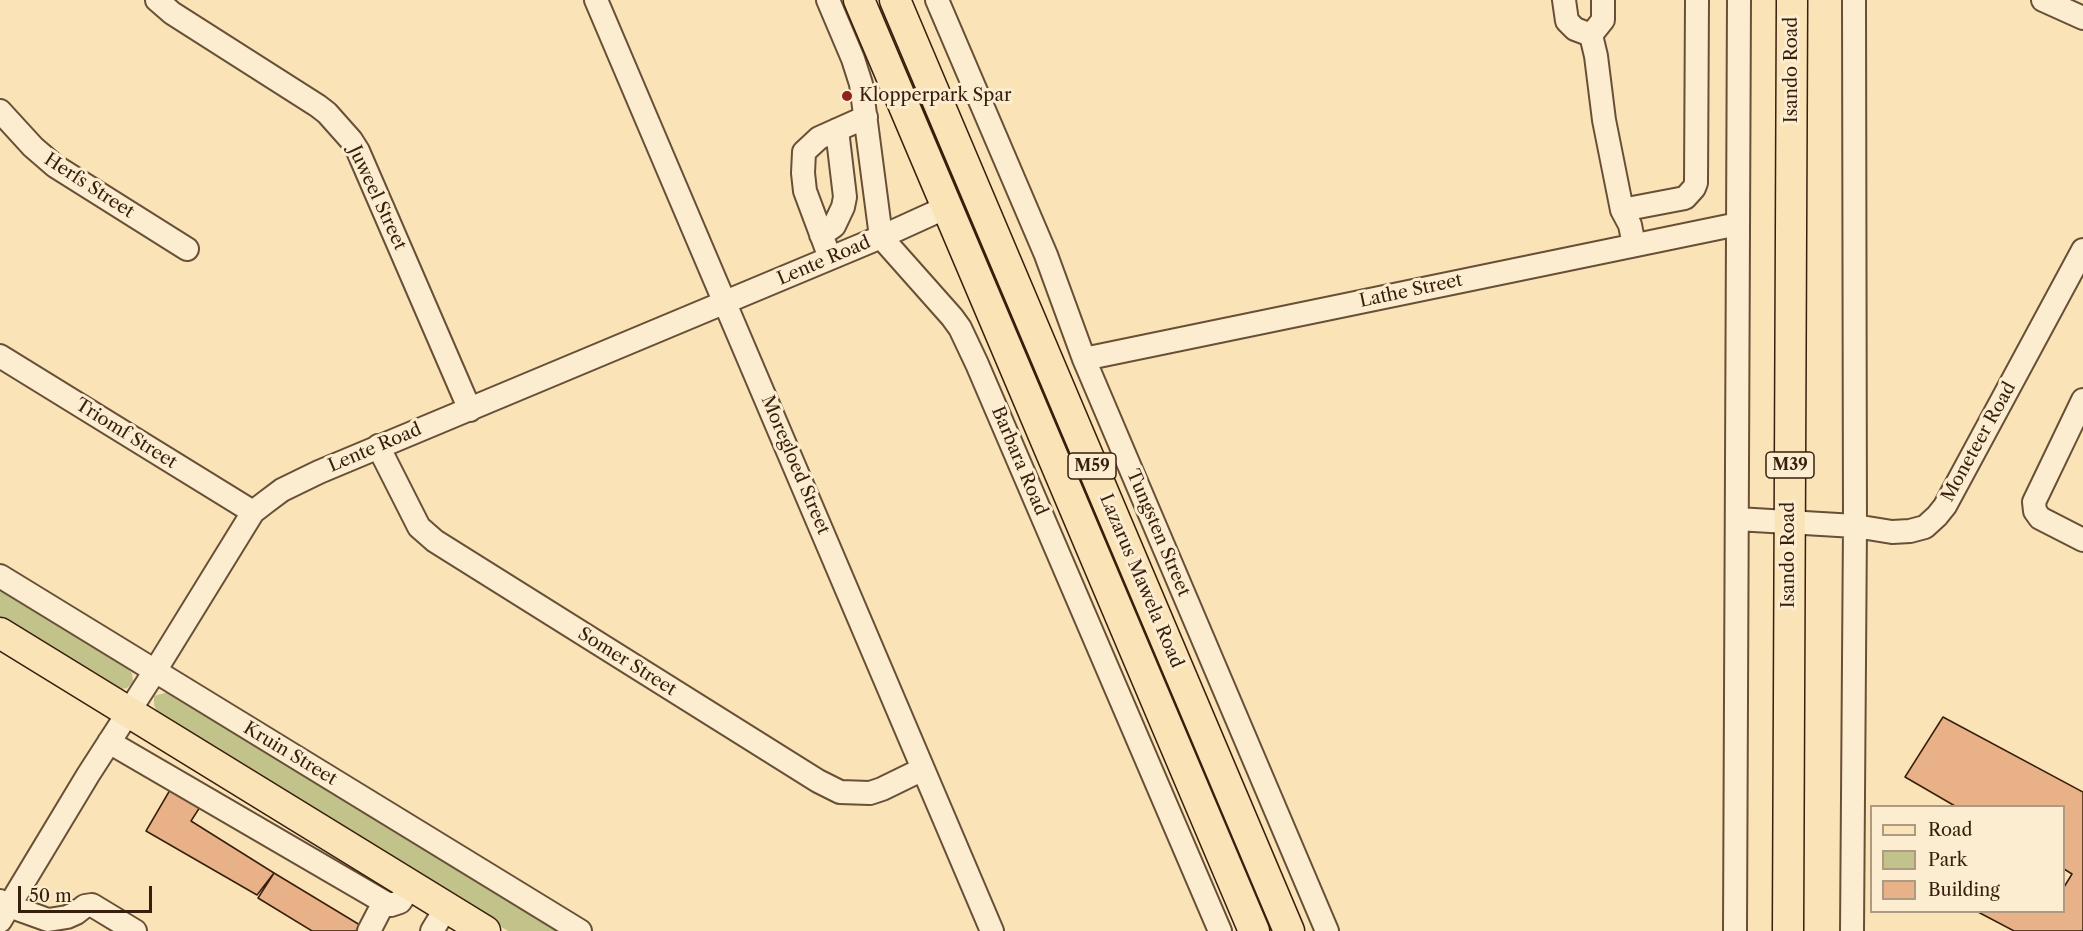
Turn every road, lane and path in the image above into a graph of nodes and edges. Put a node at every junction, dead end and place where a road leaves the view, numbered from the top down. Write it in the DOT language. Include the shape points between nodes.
graph roads {
  1 [pos="157,0"];
  2 [pos="596,0"];
  3 [pos="828,0"];
  4 [pos="859,0"];
  5 [pos="895,0"];
  6 [pos="937,0"];
  7 [pos="1564,0"];
  8 [pos="1604,0"];
  9 [pos="1697,0"];
  10 [pos="1739,0"];
  11 [pos="1792,0"];
  12 [pos="1854,0"];
  13 [pos="2043,0"];
  14 [pos="2083,18"];
  15 [pos="1591,35"];
  16 [pos="937,98"];
  17 [pos="0,111"];
  18 [pos="866,117"];
  19 [pos="837,130"];
  20 [pos="947,207"];
  21 [pos="1622,210"];
  22 [pos="1738,224"];
  23 [pos="821,236"];
  24 [pos="881,237"];
  25 [pos="1634,245"];
  26 [pos="187,249"];
  27 [pos="2083,250"];
  28 [pos="830,258"];
  29 [pos="725,302"];
  30 [pos="0,356"];
  31 [pos="1083,359"];
  32 [pos="2083,400"];
  33 [pos="470,410"];
  34 [pos="378,446"];
  35 [pos="253,512"];
  36 [pos="1737,519"];
  37 [pos="1789,521"];
  38 [pos="1855,526"];
  39 [pos="2083,540"];
  40 [pos="0,576"];
  41 [pos="0,633"];
  42 [pos="155,671"];
  43 [pos="129,712"];
  44 [pos="109,742"];
  45 [pos="923,769"];
  46 [pos="311,824"];
  47 [pos="294,851"];
  48 [pos="411,885"];
  49 [pos="384,902"];
  50 [pos="3,909"];
  51 [pos="439,919"];
  52 [pos="135,931"];
  53 [pos="369,931"];
  54 [pos="485,931"];
  55 [pos="580,931"];
  56 [pos="992,931"];
  57 [pos="1220,931"];
  58 [pos="1254,931"];
  59 [pos="1289,931"];
  60 [pos="1327,931"];
  61 [pos="1735,931"];
  62 [pos="1788,931"];
  63 [pos="1852,931"];
  1 -- 33 [label="street, Juweel Street" via="318,106 351,140"];
  2 -- 29 [label="street, Moregloed Street"];
  3 -- 18 [label="street" via="857,70"];
  4 -- 20 [label="main road, Lazarus Mawela Road / M59"];
  5 -- 16 [label="main road, Lazarus Mawela Road / M59"];
  6 -- 31 [label="street, Tungsten Street" via="1046,255"];
  7 -- 15 [label="street" via="1567,21"];
  8 -- 15 [label="street" via="1603,20"];
  9 -- 21 [label="street" via="1696,183 1685,198"];
  10 -- 22 [label="street"];
  11 -- 37 [label="main road, Isando Road / M39"];
  12 -- 38 [label="street"];
  13 -- 14 [label="street"];
  15 -- 21 [label="street"];
  16 -- 20 [label="main road" via="952,167"];
  16 -- 59 [label="main road, Lazarus Mawela Road / M59"];
  17 -- 26 [label="street, Herfs Street" via="55,166"];
  18 -- 19 [label="street"];
  18 -- 24 [label="street"];
  19 -- 23 [label="street" via="845,197 834,226"];
  19 -- 23 [label="street" via="819,138 804,152 805,190"];
  20 -- 24 [label="street, Lente Road"];
  20 -- 58 [label="main road, Lazarus Mawela Road / M59"];
  21 -- 25 [label="street"];
  22 -- 25 [label="street, Lathe Street"];
  22 -- 36 [label="street"];
  23 -- 28 [label="street"];
  24 -- 28 [label="street, Lente Road"];
  24 -- 57 [label="street, Barbara Road" via="960,328"];
  25 -- 31 [label="street, Lathe Street"];
  27 -- 38 [label="street, Moneteer Road" via="1937,516 1925,527 1910,531"];
  28 -- 29 [label="street, Lente Road"];
  29 -- 33 [label="street, Lente Road"];
  29 -- 45 [label="street, Moregloed Street"];
  30 -- 35 [label="street, Triomf Street"];
  31 -- 60 [label="street, Tungsten Street"];
  32 -- 39 [label="street" via="2034,502 2040,518"];
  33 -- 34 [label="street, Lente Road"];
  34 -- 35 [label="street, Lente Road" via="299,481"];
  34 -- 45 [label="street, Somer Street" via="419,527 435,542 818,781 840,792 870,793"];
  35 -- 42 [label="street, Lente Road"];
  36 -- 37 [label="street, Moneteer Road"];
  36 -- 61 [label="street"];
  37 -- 38 [label="street, Moneteer Road"];
  37 -- 62 [label="main road, Isando Road / M39"];
  38 -- 63 [label="street"];
  40 -- 42 [label="street, Kruin Street"];
  41 -- 43 [label="main road"];
  42 -- 43 [label="street, Lente Road"];
  42 -- 55 [label="street, Kruin Street"];
  43 -- 44 [label="street, Lente Road"];
  43 -- 46 [label="main road"];
  44 -- 47 [label="street"];
  44 -- 50 [label="street, Lente Road"];
  45 -- 56 [label="street, Moregloed Street"];
  46 -- 47 [label="street"];
  46 -- 48 [label="main road"];
  47 -- 49 [label="street"];
  48 -- 49 [label="street" via="400,902"];
  48 -- 51 [label="main road"];
  49 -- 53 [label="street"];
  50 -- 52 [label="street" via="48,920 76,914 92,905"];
  51 -- 54 [label="main road"];
}
